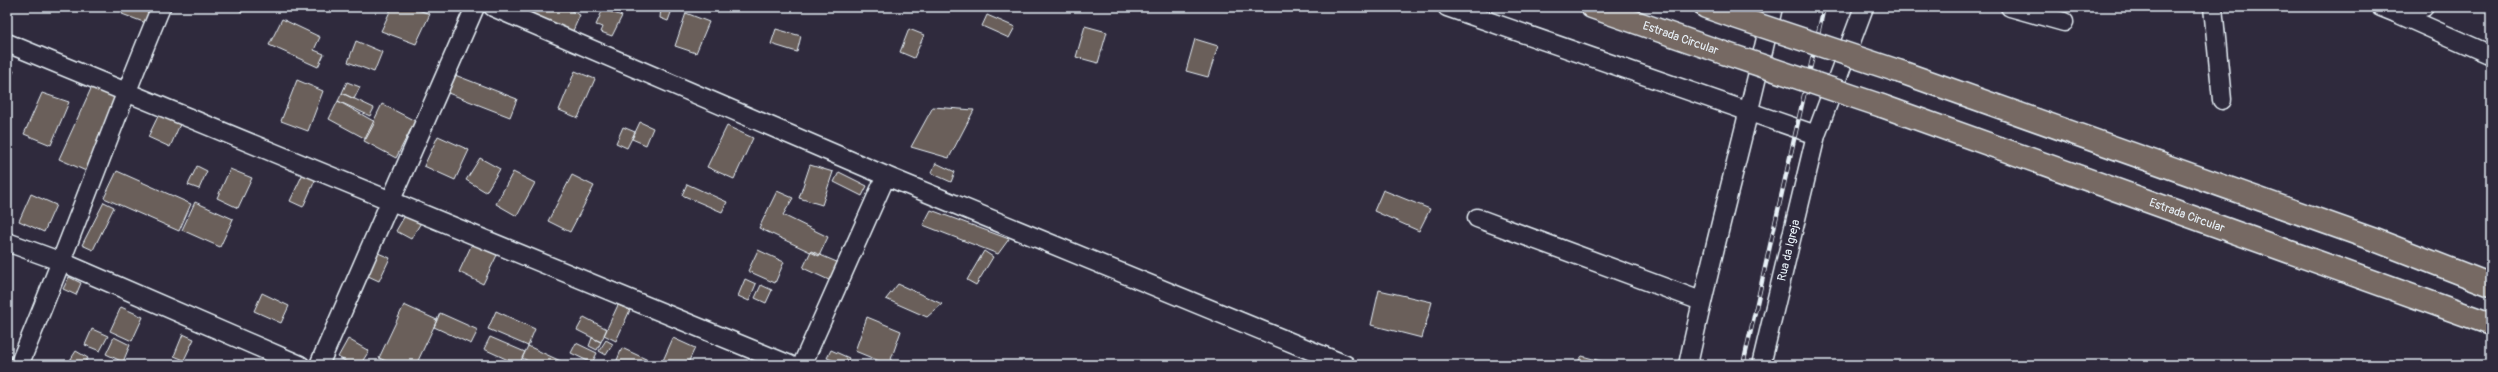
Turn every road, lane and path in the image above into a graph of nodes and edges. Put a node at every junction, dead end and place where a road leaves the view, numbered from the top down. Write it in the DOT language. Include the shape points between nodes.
graph roads {
  1 [pos="161,7"];
  2 [pos="474,7"];
  3 [pos="494,7"];
  4 [pos="1448,7"];
  5 [pos="1592,7"];
  6 [pos="1706,7"];
  7 [pos="1773,7"];
  8 [pos="1864,7"];
  9 [pos="2010,7"];
  10 [pos="2213,7"];
  11 [pos="2424,7"];
  12 [pos="2389,10"];
  13 [pos="2064,22"];
  14 [pos="7,43"];
  15 [pos="2491,55"];
  16 [pos="125,93"];
  17 [pos="2222,100"];
  18 [pos="1751,111"];
  19 [pos="1816,135"];
  20 [pos="886,176"];
  21 [pos="389,199"];
  22 [pos="1477,218"];
  23 [pos="7,242"];
  24 [pos="62,262"];
  25 [pos="2491,285"];
  26 [pos="1702,301"];
  27 [pos="2491,324"];
  28 [pos="19,365"];
  29 [pos="300,365"];
  30 [pos="319,365"];
  31 [pos="790,365"];
  32 [pos="802,365"];
  33 [pos="1346,365"];
  34 [pos="1688,365"];
  35 [pos="1761,365"];
  1 -- 16 [label="street"];
  2 -- 21 [label="street"];
  3 -- 20 [label="street"];
  4 -- 18 [label="street"];
  5 -- 27 [label="main road, Estrada Circular, bridge" via="1882,106"];
  6 -- 25 [label="main road, bridge" via="1901,72 2375,240"];
  7 -- 18 [label="street"];
  8 -- 19 [label="street, Rua da Igreja"];
  9 -- 13 [label="street"];
  10 -- 17 [label="street"];
  11 -- 12 [label="street"];
  12 -- 15 [label="street"];
  14 -- 16 [label="street"];
  16 -- 21 [label="street"];
  16 -- 24 [label="street"];
  18 -- 19 [label="street"];
  18 -- 26 [label="street"];
  19 -- 35 [label="street, Rua da Igreja"];
  20 -- 32 [label="street"];
  20 -- 33 [label="street"];
  21 -- 30 [label="street"];
  21 -- 31 [label="street"];
  22 -- 26 [label="street"];
  23 -- 24 [label="street"];
  24 -- 28 [label="street"];
  24 -- 29 [label="street"];
  26 -- 34 [label="street"];
}
